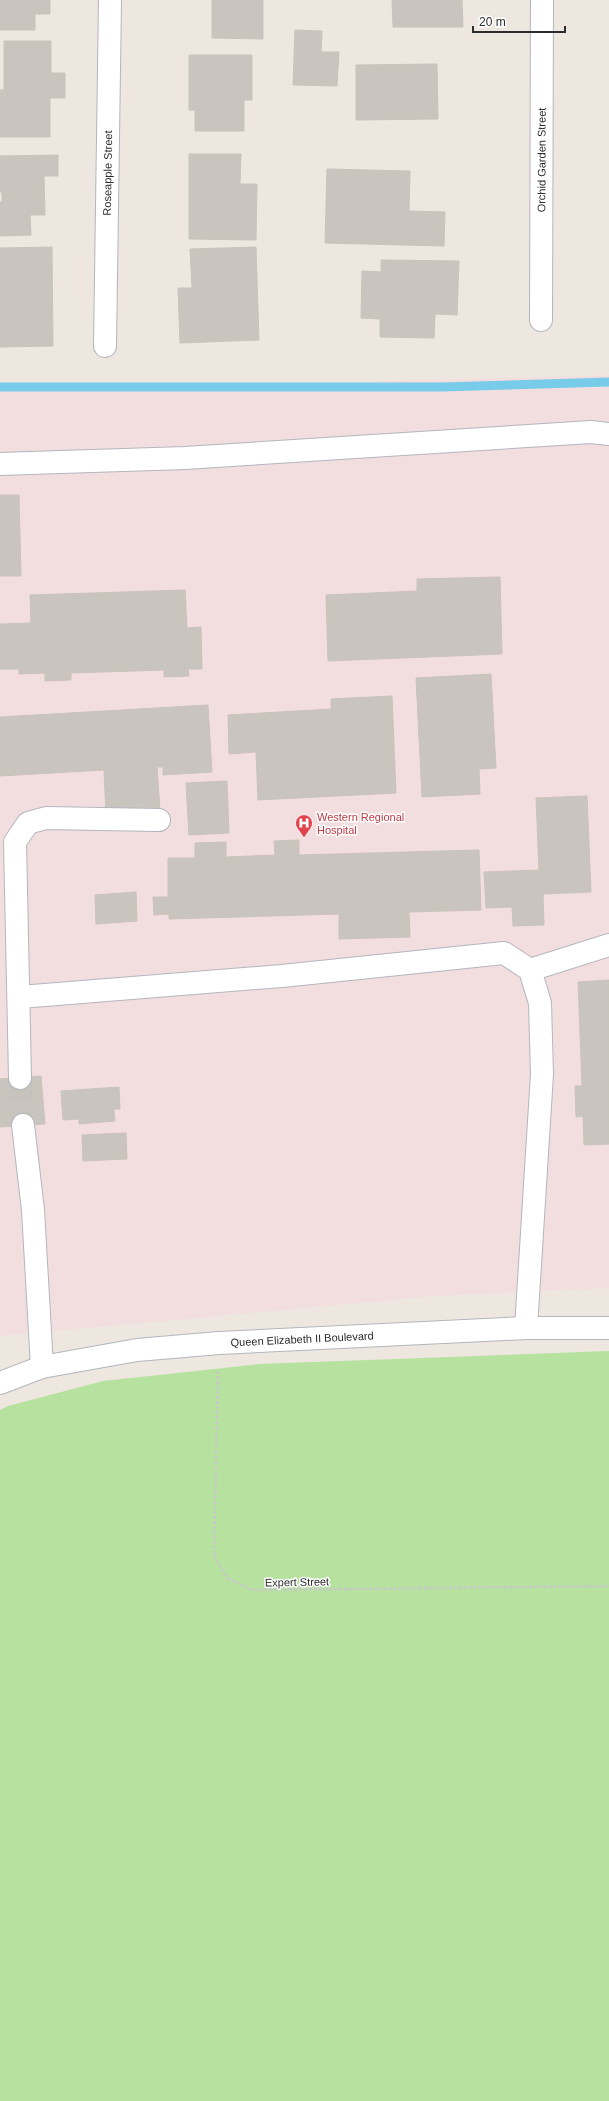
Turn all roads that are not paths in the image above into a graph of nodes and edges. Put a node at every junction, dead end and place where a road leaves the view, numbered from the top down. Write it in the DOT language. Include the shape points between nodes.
graph roads {
  1 [pos="110,0"];
  2 [pos="542,0"];
  3 [pos="541,320"];
  4 [pos="105,346"];
  5 [pos="609,434"];
  6 [pos="0,464"];
  7 [pos="159,820"];
  8 [pos="609,945"];
  9 [pos="530,970"];
  10 [pos="20,998"];
  11 [pos="20,1078"];
  12 [pos="22,1125"];
  13 [pos="526,1328"];
  14 [pos="609,1328"];
  15 [pos="42,1367"];
  16 [pos="0,1383"];
  1 -- 4 [label="street, Roseapple Street"];
  2 -- 3 [label="street, Orchid Garden Street"];
  5 -- 6 [label="street" via="591,432 185,458"];
  7 -- 10 [label="street" via="46,818 28,823 15,842"];
  8 -- 9 [label="street"];
  9 -- 10 [label="street" via="504,953 282,976"];
  9 -- 13 [label="street" via="540,1003 542,1074"];
  10 -- 11 [label="street"];
  12 -- 15 [label="street" via="32,1210"];
  13 -- 14 [label="street, Queen Elizabeth II Boulevard"];
  13 -- 15 [label="street, Queen Elizabeth II Boulevard" via="219,1342 136,1350"];
  15 -- 16 [label="street, Queen Elizabeth II Boulevard"];
}
